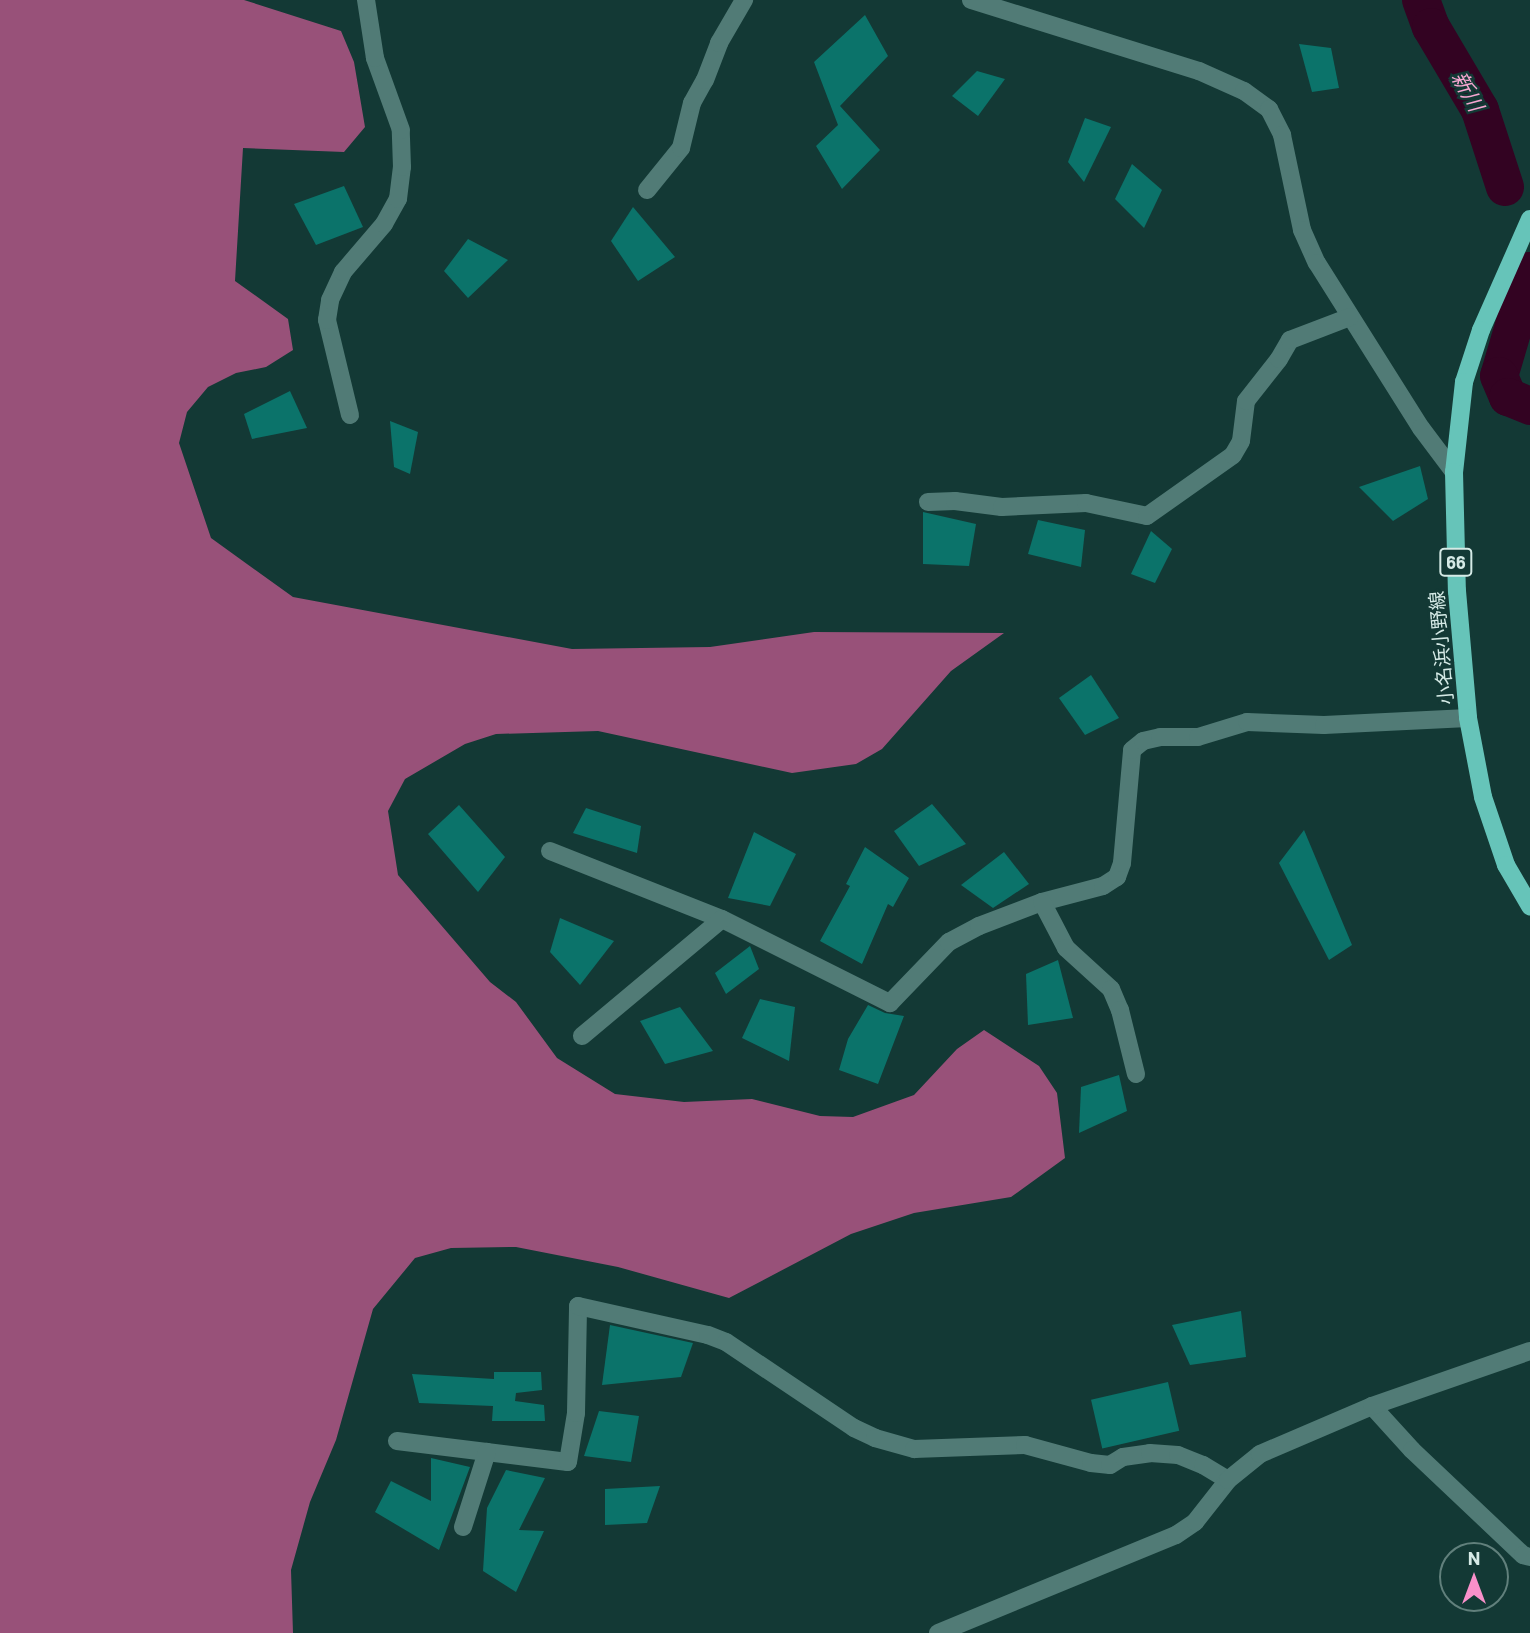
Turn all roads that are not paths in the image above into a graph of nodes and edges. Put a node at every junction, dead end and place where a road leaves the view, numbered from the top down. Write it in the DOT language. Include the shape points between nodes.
graph roads {
  1 [pos="366,0"];
  2 [pos="744,0"];
  3 [pos="971,0"];
  4 [pos="646,190"];
  5 [pos="1528,229"];
  6 [pos="1350,317"];
  7 [pos="350,415"];
  8 [pos="1454,472"];
  9 [pos="928,502"];
  10 [pos="1468,718"];
  11 [pos="550,851"];
  12 [pos="1042,902"];
  13 [pos="1530,906"];
  14 [pos="722,919"];
  15 [pos="582,1036"];
  16 [pos="1136,1074"];
  17 [pos="1530,1351"];
  18 [pos="1372,1406"];
  19 [pos="397,1441"];
  20 [pos="487,1452"];
  21 [pos="1228,1480"];
  22 [pos="463,1527"];
  23 [pos="1530,1557"];
  24 [pos="938,1633"];
  1 -- 7 [label="street" via="375,58 401,130 402,167 398,199 389,216 343,272 330,300 327,320"];
  2 -- 4 [label="street" via="692,103 681,148"];
  3 -- 6 [label="street" via="1199,71 1244,91 1269,109 1282,135 1302,230"];
  5 -- 8 [label="main road, 小名浜小野線 / 66" via="1481,330 1464,382"];
  6 -- 8 [label="street"];
  6 -- 9 [label="street" via="1290,340 1246,401 1241,441 1233,455 1147,516 1086,503 1002,507"];
  8 -- 10 [label="main road, 小名浜小野線 / 66" via="1457,591"];
  10 -- 12 [label="street" via="1324,725 1247,722 1198,737 1143,740 1132,750 1117,877 1103,886"];
  10 -- 13 [label="main road, 小名浜小野線 / 66" via="1487,808 1506,864"];
  11 -- 14 [label="street"];
  12 -- 14 [label="street" via="949,942 890,1003"];
  12 -- 16 [label="street" via="1066,948 1111,989"];
  14 -- 15 [label="street"];
  17 -- 18 [label="street"];
  18 -- 21 [label="street" via="1260,1454"];
  18 -- 23 [label="street" via="1412,1450"];
  19 -- 20 [label="street"];
  20 -- 21 [label="street" via="568,1462 576,1413 578,1306 726,1342 854,1428 901,1445 937,1450 1025,1445 1110,1465 1123,1457 1150,1452 1178,1455"];
  20 -- 22 [label="street"];
  21 -- 24 [label="street" via="1195,1522 1175,1535"];
}
